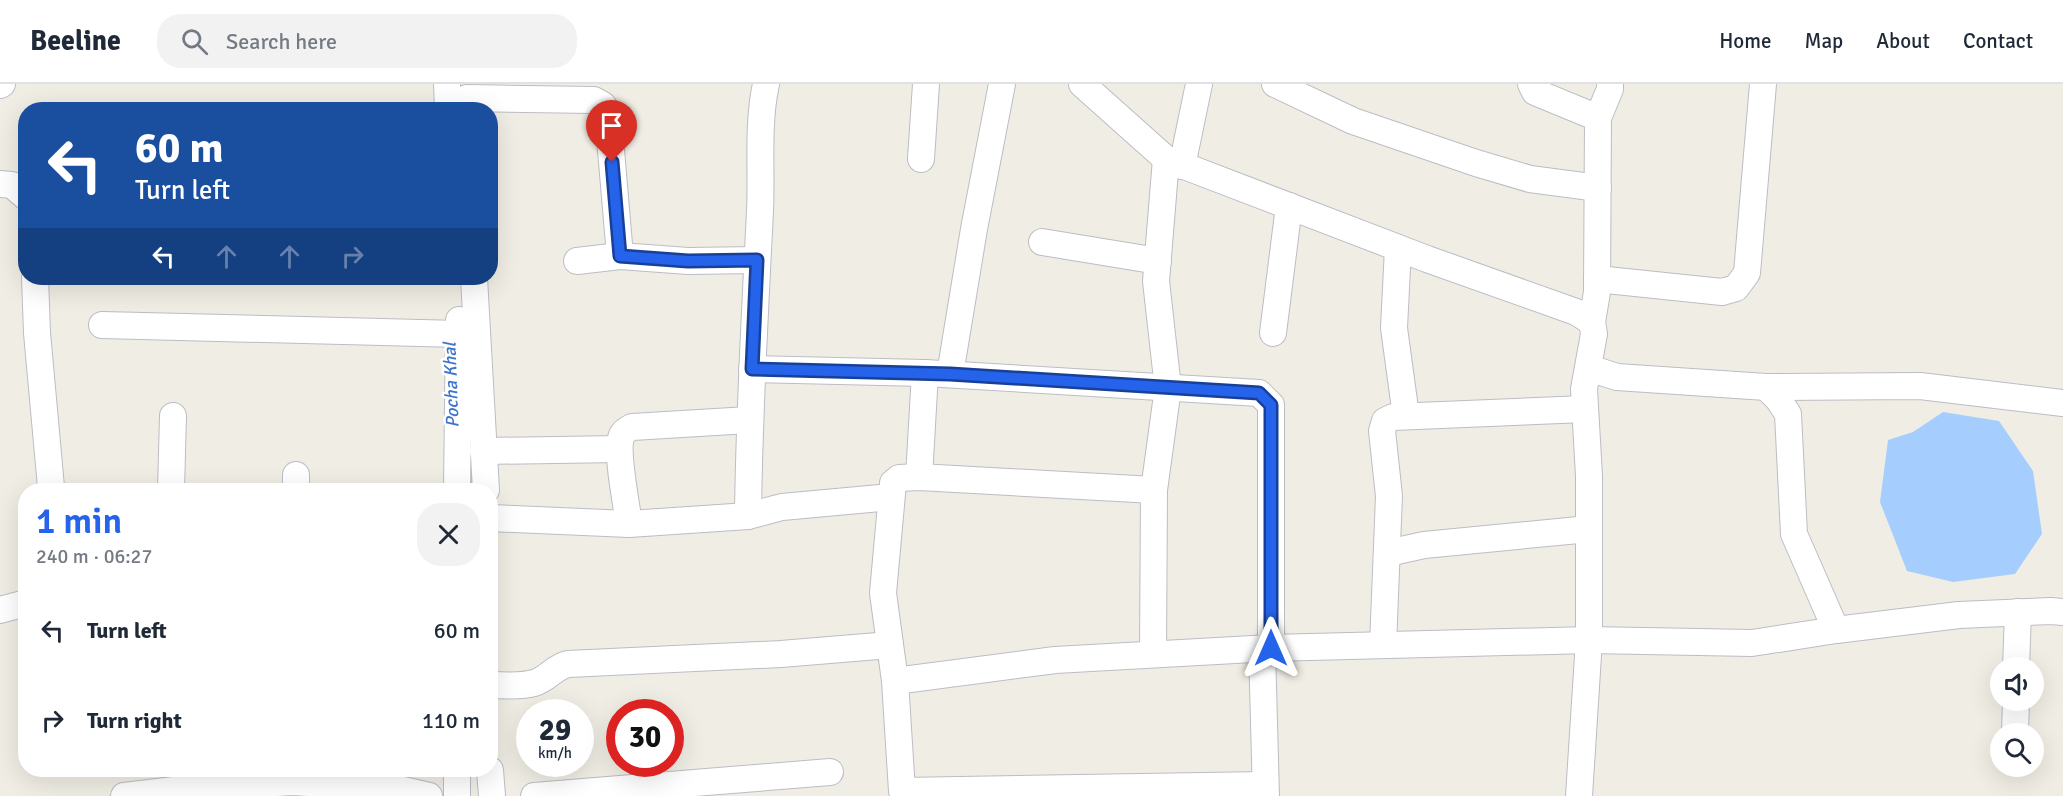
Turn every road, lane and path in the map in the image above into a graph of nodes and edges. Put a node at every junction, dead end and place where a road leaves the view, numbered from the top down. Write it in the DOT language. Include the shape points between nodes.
graph roads {
  1 [pos="766,84"];
  2 [pos="926,84"];
  3 [pos="1002,84"];
  4 [pos="1083,84"];
  5 [pos="1199,84"];
  6 [pos="1275,84"];
  7 [pos="1531,84"];
  8 [pos="1610,84"];
  9 [pos="1763,84"];
  10 [pos="459,97"];
  11 [pos="1598,118"];
  12 [pos="921,159"];
  13 [pos="1174,162"];
  14 [pos="0,184"];
  15 [pos="1598,188"];
  16 [pos="18,190"];
  17 [pos="1290,206"];
  18 [pos="1042,242"];
  19 [pos="1398,248"];
  20 [pos="620,256"];
  21 [pos="757,260"];
  22 [pos="577,261"];
  23 [pos="1158,261"];
  24 [pos="1597,279"];
  25 [pos="35,285"];
  26 [pos="456,285"];
  27 [pos="474,285"];
  28 [pos="1592,322"];
  29 [pos="102,325"];
  30 [pos="1273,333"];
  31 [pos="460,334"];
  32 [pos="1589,368"];
  33 [pos="752,369"];
  34 [pos="925,373"];
  35 [pos="950,374"];
  36 [pos="1766,387"];
  37 [pos="1168,388"];
  38 [pos="2063,403"];
  39 [pos="1585,409"];
  40 [pos="173,416"];
  41 [pos="1406,416"];
  42 [pos="749,420"];
  43 [pos="619,449"];
  44 [pos="483,451"];
  45 [pos="919,477"];
  46 [pos="51,483"];
  47 [pos="171,483"];
  48 [pos="457,483"];
  49 [pos="485,483"];
  50 [pos="1154,490"];
  51 [pos="891,497"];
  52 [pos="748,516"];
  53 [pos="498,518"];
  54 [pos="629,524"];
  55 [pos="1589,529"];
  56 [pos="1388,552"];
  57 [pos="2018,612"];
  58 [pos="2063,612"];
  59 [pos="1836,630"];
  60 [pos="1589,640"];
  61 [pos="890,645"];
  62 [pos="1383,645"];
  63 [pos="1266,648"];
  64 [pos="1154,654"];
  65 [pos="2016,657"];
  66 [pos="895,681"];
  67 [pos="498,685"];
  68 [pos="830,772"];
  69 [pos="268,777"];
  70 [pos="307,777"];
  71 [pos="457,777"];
  72 [pos="491,777"];
  73 [pos="166,780"];
  74 [pos="382,791"];
  75 [pos="1265,791"];
  76 [pos="902,793"];
  77 [pos="121,796"];
  78 [pos="429,796"];
  79 [pos="457,796"];
  80 [pos="492,796"];
  81 [pos="534,796"];
  82 [pos="1579,796"];
  1 -- 21 [label="street" via="762,102"];
  2 -- 12 [label="street"];
  3 -- 35 [label="street"];
  4 -- 13 [label="street"];
  5 -- 13 [label="street"];
  6 -- 15 [label="street" via="1353,121 1476,163 1530,179"];
  7 -- 11 [label="street" via="1535,92"];
  8 -- 11 [label="street"];
  9 -- 24 [label="street" via="1747,273 1736,288 1722,292"];
  10 -- 20 [label="street" via="594,100 603,105 608,115"];
  11 -- 15 [label="street"];
  13 -- 17 [label="street"];
  13 -- 23 [label="street"];
  14 -- 16 [label="street"];
  15 -- 24 [label="street"];
  17 -- 19 [label="street"];
  17 -- 30 [label="street"];
  18 -- 23 [label="street"];
  19 -- 28 [label="street" via="1576,312"];
  19 -- 41 [label="street" via="1394,328"];
  20 -- 21 [label="street" via="688,261"];
  20 -- 22 [label="street"];
  21 -- 33 [label="street"];
  23 -- 37 [label="street" via="1156,281"];
  24 -- 28 [label="street"];
  25 -- 46 [label="street"];
  26 -- 31 [label="street"];
  27 -- 44 [label="street"];
  28 -- 32 [label="street"];
  29 -- 31 [label="street"];
  31 -- 48 [label="street"];
  32 -- 36 [label="street" via="1617,377"];
  32 -- 39 [label="street"];
  33 -- 34 [label="street"];
  33 -- 42 [label="street"];
  34 -- 35 [label="street"];
  34 -- 45 [label="street"];
  35 -- 37 [label="street"];
  36 -- 38 [label="street" via="1920,386"];
  36 -- 59 [label="street" via="1788,414 1794,534"];
  37 -- 50 [label="street"];
  37 -- 63 [label="street" via="1259,393 1271,405"];
  39 -- 41 [label="street"];
  39 -- 55 [label="street"];
  40 -- 47 [label="street"];
  41 -- 56 [label="street" via="1385,421 1382,431 1389,496"];
  42 -- 43 [label="street" via="632,427 621,436"];
  42 -- 52 [label="street"];
  43 -- 44 [label="street"];
  43 -- 54 [label="street"];
  44 -- 49 [label="street"];
  45 -- 50 [label="street"];
  45 -- 51 [label="street" via="896,480"];
  50 -- 64 [label="street"];
  51 -- 52 [label="street" via="782,507"];
  51 -- 61 [label="street" via="883,593"];
  52 -- 54 [label="street"];
  53 -- 54 [label="street"];
  55 -- 56 [label="street"];
  55 -- 60 [label="street"];
  56 -- 62 [label="street"];
  57 -- 58 [label="street"];
  57 -- 59 [label="street"];
  57 -- 65 [label="street"];
  59 -- 60 [label="street" via="1752,643"];
  60 -- 62 [label="street"];
  60 -- 82 [label="street"];
  61 -- 66 [label="street"];
  61 -- 67 [label="street" via="568,664 533,683"];
  62 -- 63 [label="street"];
  63 -- 64 [label="street"];
  63 -- 75 [label="street"];
  64 -- 66 [label="street" via="1055,660"];
  66 -- 76 [label="street"];
  68 -- 81 [label="street"];
  69 -- 73 [label="street"];
  70 -- 74 [label="street"];
  71 -- 79 [label="street"];
  72 -- 80 [label="street"];
  73 -- 77 [label="street"];
  74 -- 78 [label="street" via="394,788"];
  75 -- 76 [label="street"];
}
